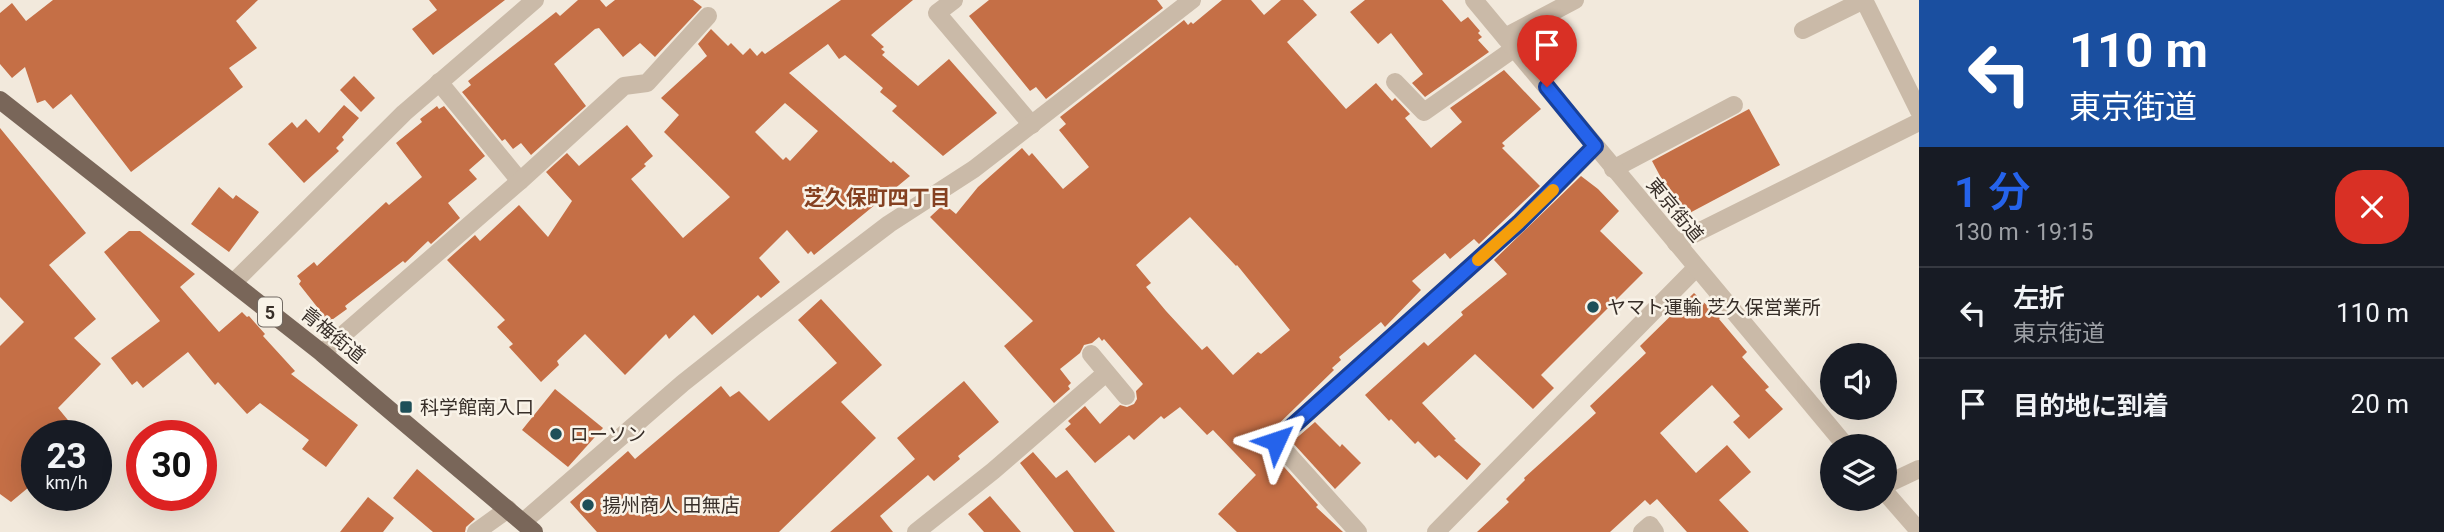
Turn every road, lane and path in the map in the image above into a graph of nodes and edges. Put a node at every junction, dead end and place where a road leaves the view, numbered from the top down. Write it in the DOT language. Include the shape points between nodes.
graph roads {
  1 [pos="535,0"];
  2 [pos="954,0"];
  3 [pos="1192,0"];
  4 [pos="1474,0"];
  5 [pos="1575,0"];
  6 [pos="708,16"];
  7 [pos="1803,30"];
  8 [pos="1510,42"];
  9 [pos="439,82"];
  10 [pos="1395,82"];
  11 [pos="0,100"];
  12 [pos="1734,105"];
  13 [pos="1919,111"];
  14 [pos="1919,122"];
  15 [pos="1032,125"];
  16 [pos="1595,146"];
  17 [pos="1613,169"];
  18 [pos="520,181"];
  19 [pos="1676,243"];
  20 [pos="1696,268"];
  21 [pos="233,283"];
  22 [pos="323,353"];
  23 [pos="1091,354"];
  24 [pos="1106,373"];
  25 [pos="1126,396"];
  26 [pos="1836,434"];
  27 [pos="1919,469"];
  28 [pos="1897,479"];
  29 [pos="1897,506"];
  30 [pos="508,509"];
  31 [pos="528,527"];
  32 [pos="1919,531"];
  33 [pos="476,532"];
  34 [pos="916,532"];
  35 [pos="1358,532"];
  36 [pos="1436,532"];
  37 [pos="1642,532"];
  38 [pos="1656,532"];
  1 -- 9 [label="street"];
  2 -- 15 [label="street" via="937,13"];
  3 -- 15 [label="street"];
  4 -- 8 [label="street, 東京街道"];
  5 -- 8 [label="street"];
  6 -- 18 [label="street" via="647,83 624,86"];
  7 -- 13 [label="street" via="1864,0"];
  8 -- 10 [label="street" via="1424,112"];
  8 -- 16 [label="street, 東京街道"];
  9 -- 18 [label="street"];
  9 -- 21 [label="street"];
  11 -- 21 [label="main road, 青梅街道 / 5"];
  12 -- 17 [label="street"];
  14 -- 19 [label="street"];
  15 -- 31 [label="street" via="889,224 683,383"];
  16 -- 17 [label="street, 東京街道"];
  16 -- 35 [label="street" via="1519,223 1276,441"];
  17 -- 19 [label="street, 東京街道"];
  18 -- 22 [label="street"];
  19 -- 20 [label="street, 東京街道"];
  20 -- 26 [label="street, 東京街道"];
  20 -- 36 [label="street"];
  21 -- 22 [label="main road, 青梅街道 / 5"];
  22 -- 30 [label="main road, 青梅街道 / 5"];
  23 -- 24 [label="street"];
  24 -- 25 [label="street"];
  24 -- 34 [label="street"];
  27 -- 28 [label="street"];
  29 -- 32 [label="street"];
  30 -- 31 [label="main road, 青梅街道 / 5"];
  30 -- 33 [label="street"];
  37 -- 38 [label="street" via="1650,526"];
}
